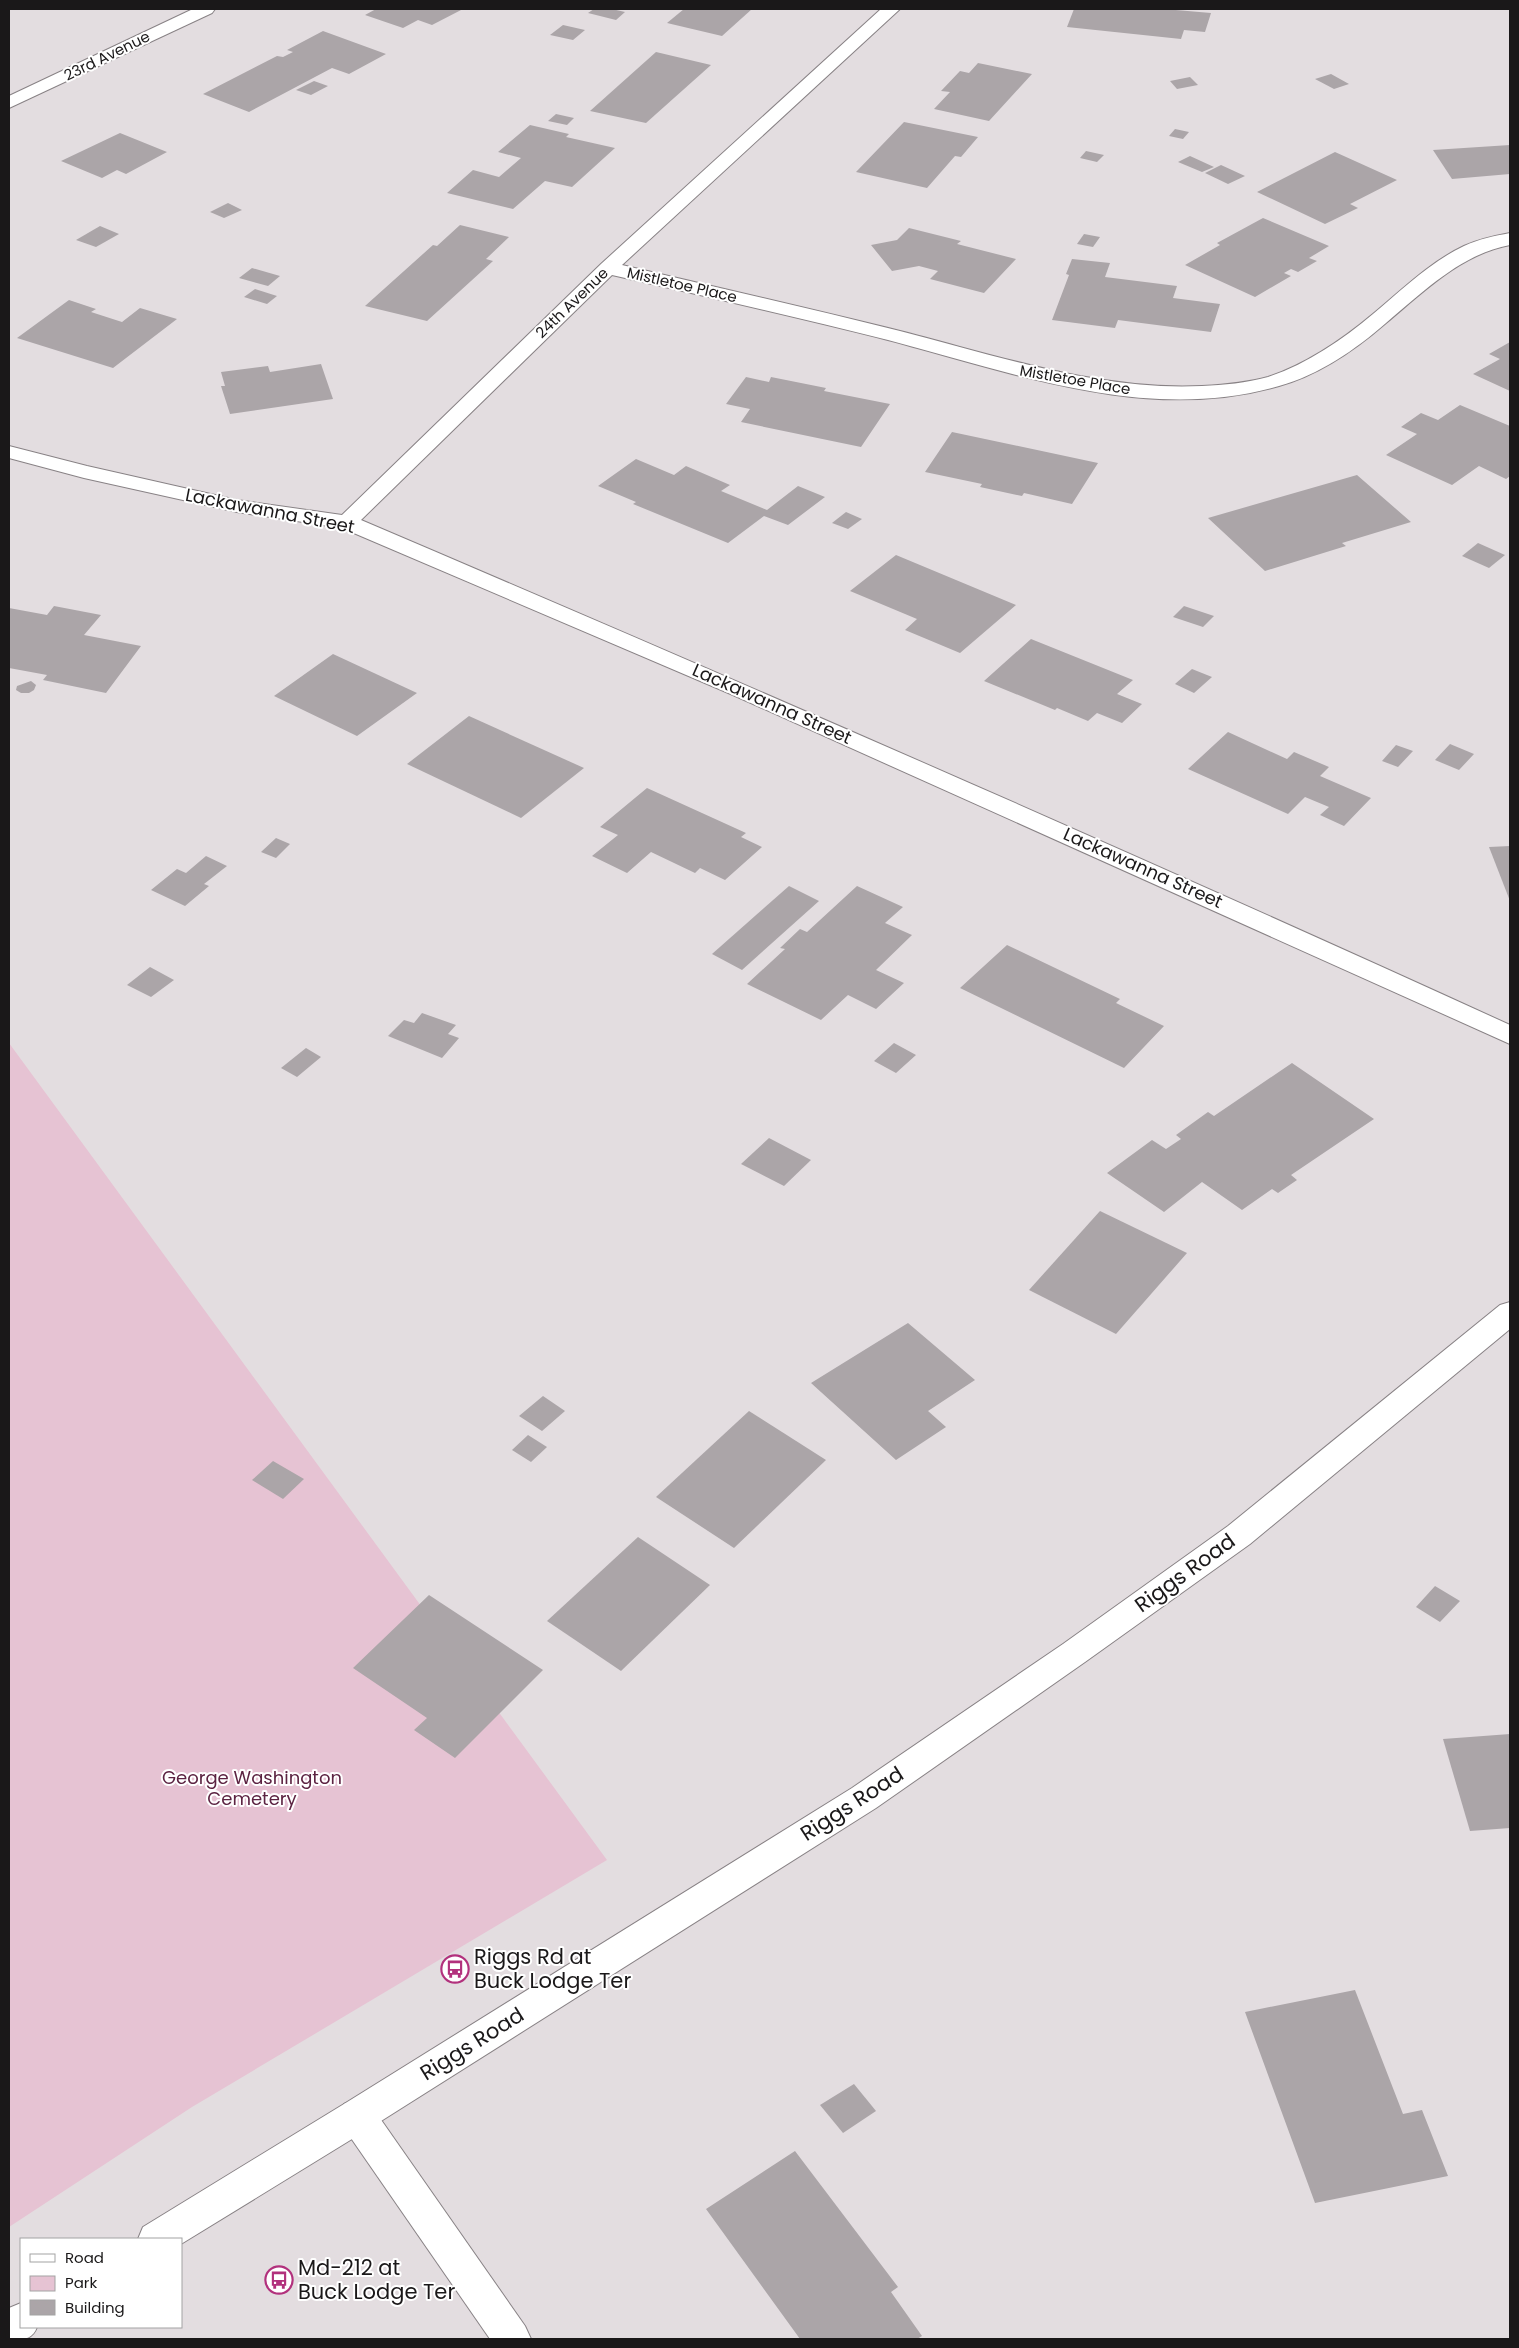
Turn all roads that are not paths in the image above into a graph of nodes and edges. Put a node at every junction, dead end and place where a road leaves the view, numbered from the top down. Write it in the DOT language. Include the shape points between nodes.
graph roads {
  1 [pos="206,9"];
  2 [pos="891,9"];
  3 [pos="9,103"];
  4 [pos="1510,239"];
  5 [pos="608,268"];
  6 [pos="9,452"];
  7 [pos="347,522"];
  8 [pos="1510,1035"];
  9 [pos="1510,1313"];
  10 [pos="357,2116"];
  11 [pos="158,2238"];
  12 [pos="20,2323"];
  13 [pos="9,2329"];
  14 [pos="512,2339"];
  1 -- 3 [label="street, 23rd Avenue"];
  2 -- 5 [label="street, 24th Avenue"];
  4 -- 5 [label="street, Mistletoe Place" via="1474,248 1454,260 1324,359 1278,380 1194,394 1138,391 1017,370 897,337"];
  5 -- 7 [label="street, 24th Avenue"];
  6 -- 7 [label="street, Lackawanna Street" via="237,506"];
  7 -- 8 [label="street, Lackawanna Street" via="750,694"];
  9 -- 10 [label="street, Riggs Road" via="1239,1535 1074,1653 864,1798"];
  10 -- 11 [label="street, Riggs Road"];
  10 -- 14 [label="street"];
  12 -- 13 [label="street"];
}
